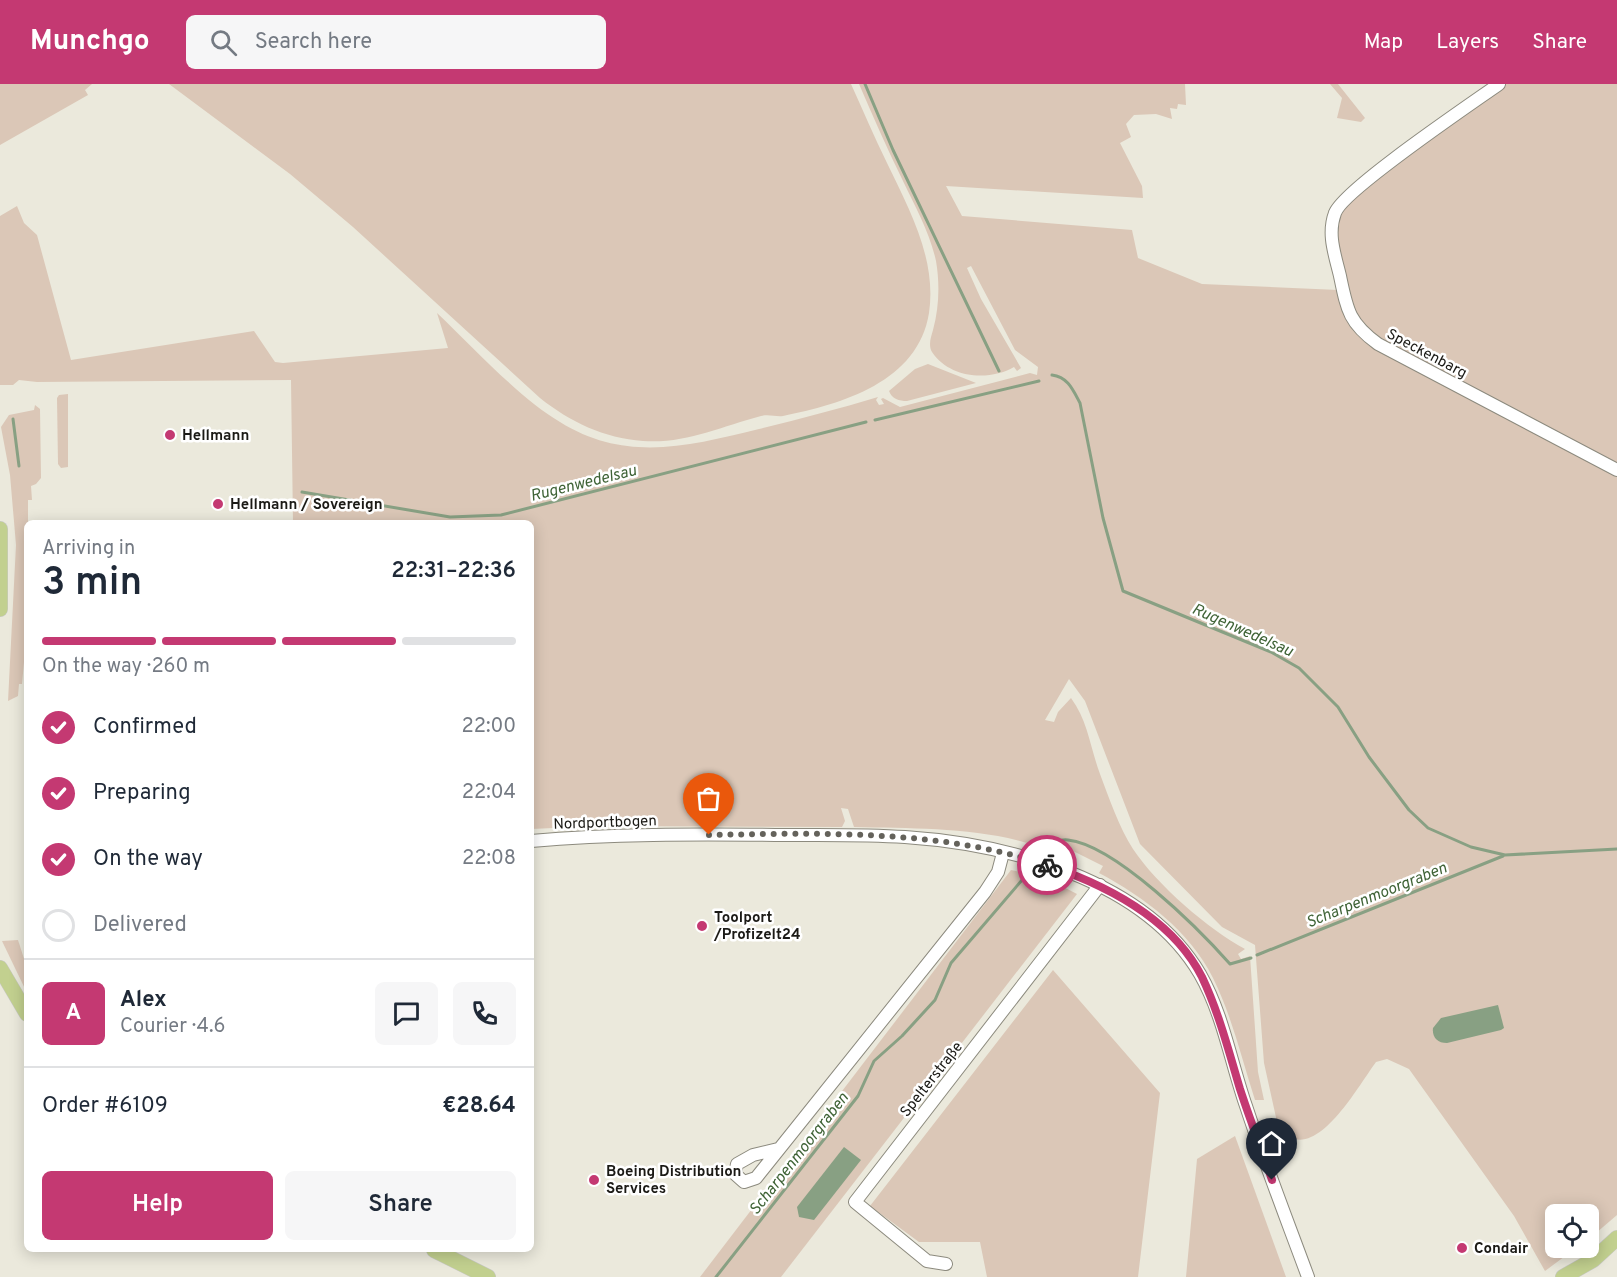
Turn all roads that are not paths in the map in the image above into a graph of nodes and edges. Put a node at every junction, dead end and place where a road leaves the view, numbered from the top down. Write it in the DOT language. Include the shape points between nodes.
graph roads {
  1 [pos="1498,84"];
  2 [pos="1617,471"];
  3 [pos="0,529"];
  4 [pos="0,609"];
  5 [pos="534,841"];
  6 [pos="1003,853"];
  7 [pos="1100,885"];
  8 [pos="0,968"];
  9 [pos="24,1009"];
  10 [pos="778,1149"];
  11 [pos="1617,1238"];
  12 [pos="438,1252"];
  13 [pos="946,1264"];
  14 [pos="488,1277"];
  15 [pos="1308,1277"];
  16 [pos="1563,1277"];
  1 -- 2 [label="street, Speckenbarg" via="1416,143 1337,209 1331,237 1350,317 1378,344"];
  3 -- 4 [label="main road"];
  5 -- 6 [label="street, Nordportbogen" via="732,834 905,837"];
  6 -- 7 [label="street, Nordportbogen"];
  6 -- 10 [label="street" via="998,872 985,892"];
  7 -- 13 [label="street, Spelterstraße" via="855,1202 927,1261"];
  7 -- 15 [label="street, Nordportbogen" via="1155,921 1180,945 1200,975"];
  8 -- 9 [label="main road"];
  11 -- 16 [label="main road" via="1593,1260"];
  12 -- 14 [label="main road"];
}
